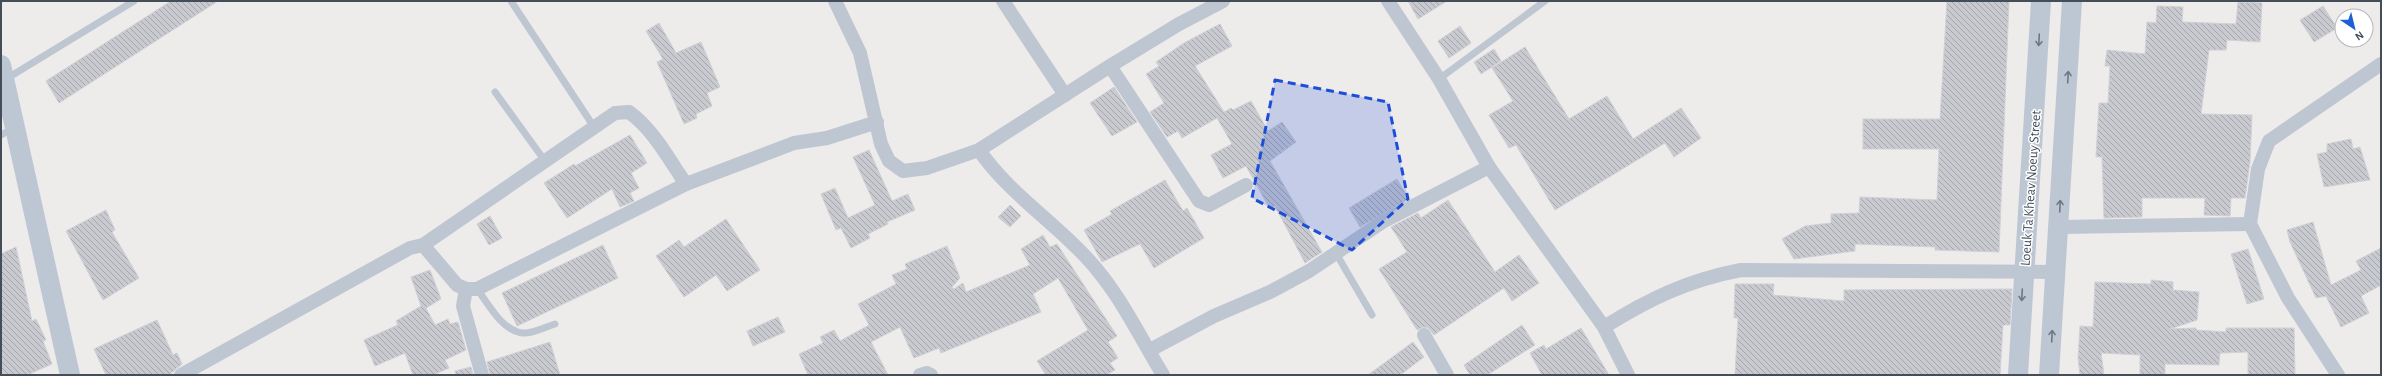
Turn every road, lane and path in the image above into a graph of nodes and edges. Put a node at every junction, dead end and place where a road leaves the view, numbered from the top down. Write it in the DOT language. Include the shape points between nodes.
graph roads {
  1 [pos="134,1"];
  2 [pos="511,1"];
  3 [pos="834,1"];
  4 [pos="1003,1"];
  5 [pos="1224,1"];
  6 [pos="1388,1"];
  7 [pos="1545,1"];
  8 [pos="2041,1"];
  9 [pos="2072,1"];
  10 [pos="2381,64"];
  11 [pos="1110,66"];
  12 [pos="3,73"];
  13 [pos="1439,79"];
  14 [pos="495,92"];
  15 [pos="1065,95"];
  16 [pos="877,122"];
  17 [pos="594,127"];
  18 [pos="8,131"];
  19 [pos="979,150"];
  20 [pos="545,161"];
  21 [pos="1489,167"];
  22 [pos="686,184"];
  23 [pos="1246,185"];
  24 [pos="2250,224"];
  25 [pos="2059,227"];
  26 [pos="423,245"];
  27 [pos="1336,254"];
  28 [pos="2024,271"];
  29 [pos="2055,272"];
  30 [pos="471,289"];
  31 [pos="1372,315"];
  32 [pos="555,324"];
  33 [pos="1604,327"];
  34 [pos="1424,335"];
  35 [pos="1150,350"];
  36 [pos="1160,374"];
  37 [pos="70,375"];
  38 [pos="181,375"];
  39 [pos="482,375"];
  40 [pos="920,375"];
  41 [pos="931,375"];
  42 [pos="1447,375"];
  43 [pos="1628,375"];
  44 [pos="2018,375"];
  45 [pos="2049,375"];
  46 [pos="2338,375"];
  1 -- 12 [label="lane"];
  2 -- 17 [label="lane"];
  3 -- 16 [label="street" via="860,53"];
  4 -- 15 [label="street"];
  5 -- 11 [label="street" via="1179,24"];
  6 -- 13 [label="street"];
  7 -- 13 [label="lane"];
  8 -- 28 [label="main road, Loeuk Ta Kheav Noeuy Street, one-way"];
  25 -- 9 [label="main road, one-way"];
  10 -- 24 [label="street" via="2269,141 2258,169"];
  11 -- 15 [label="street"];
  11 -- 23 [label="street" via="1199,201 1209,205"];
  12 -- 18 [label="main road"];
  13 -- 21 [label="street"];
  14 -- 20 [label="lane"];
  15 -- 19 [label="street"];
  16 -- 19 [label="street" via="881,144 889,161 903,171 926,168"];
  16 -- 22 [label="street" via="827,138 794,143"];
  17 -- 20 [label="street"];
  17 -- 22 [label="street" via="615,113 629,112 648,131"];
  18 -- 37 [label="main road"];
  19 -- 35 [label="street" via="1010,188 1086,256 1118,297"];
  20 -- 26 [label="street"];
  21 -- 27 [label="street" via="1384,221"];
  21 -- 33 [label="street"];
  22 -- 30 [label="street"];
  24 -- 25 [label="street"];
  24 -- 46 [label="street" via="2288,298"];
  25 -- 29 [label="main road"];
  26 -- 30 [label="street" via="458,285"];
  26 -- 38 [label="street" via="403,252"];
  27 -- 31 [label="lane"];
  27 -- 35 [label="street" via="1270,292 1214,316"];
  28 -- 29 [label="street"];
  28 -- 33 [label="street" via="1741,270 1707,277 1644,302"];
  28 -- 44 [label="main road, Loeuk Ta Kheav Noeuy Street, one-way"];
  45 -- 29 [label="main road, one-way"];
  30 -- 32 [label="lane" via="502,321 519,333"];
  30 -- 39 [label="street" via="463,306"];
  33 -- 43 [label="street"];
  34 -- 42 [label="street"];
  35 -- 36 [label="street"];
  40 -- 41 [label="street"];
}
